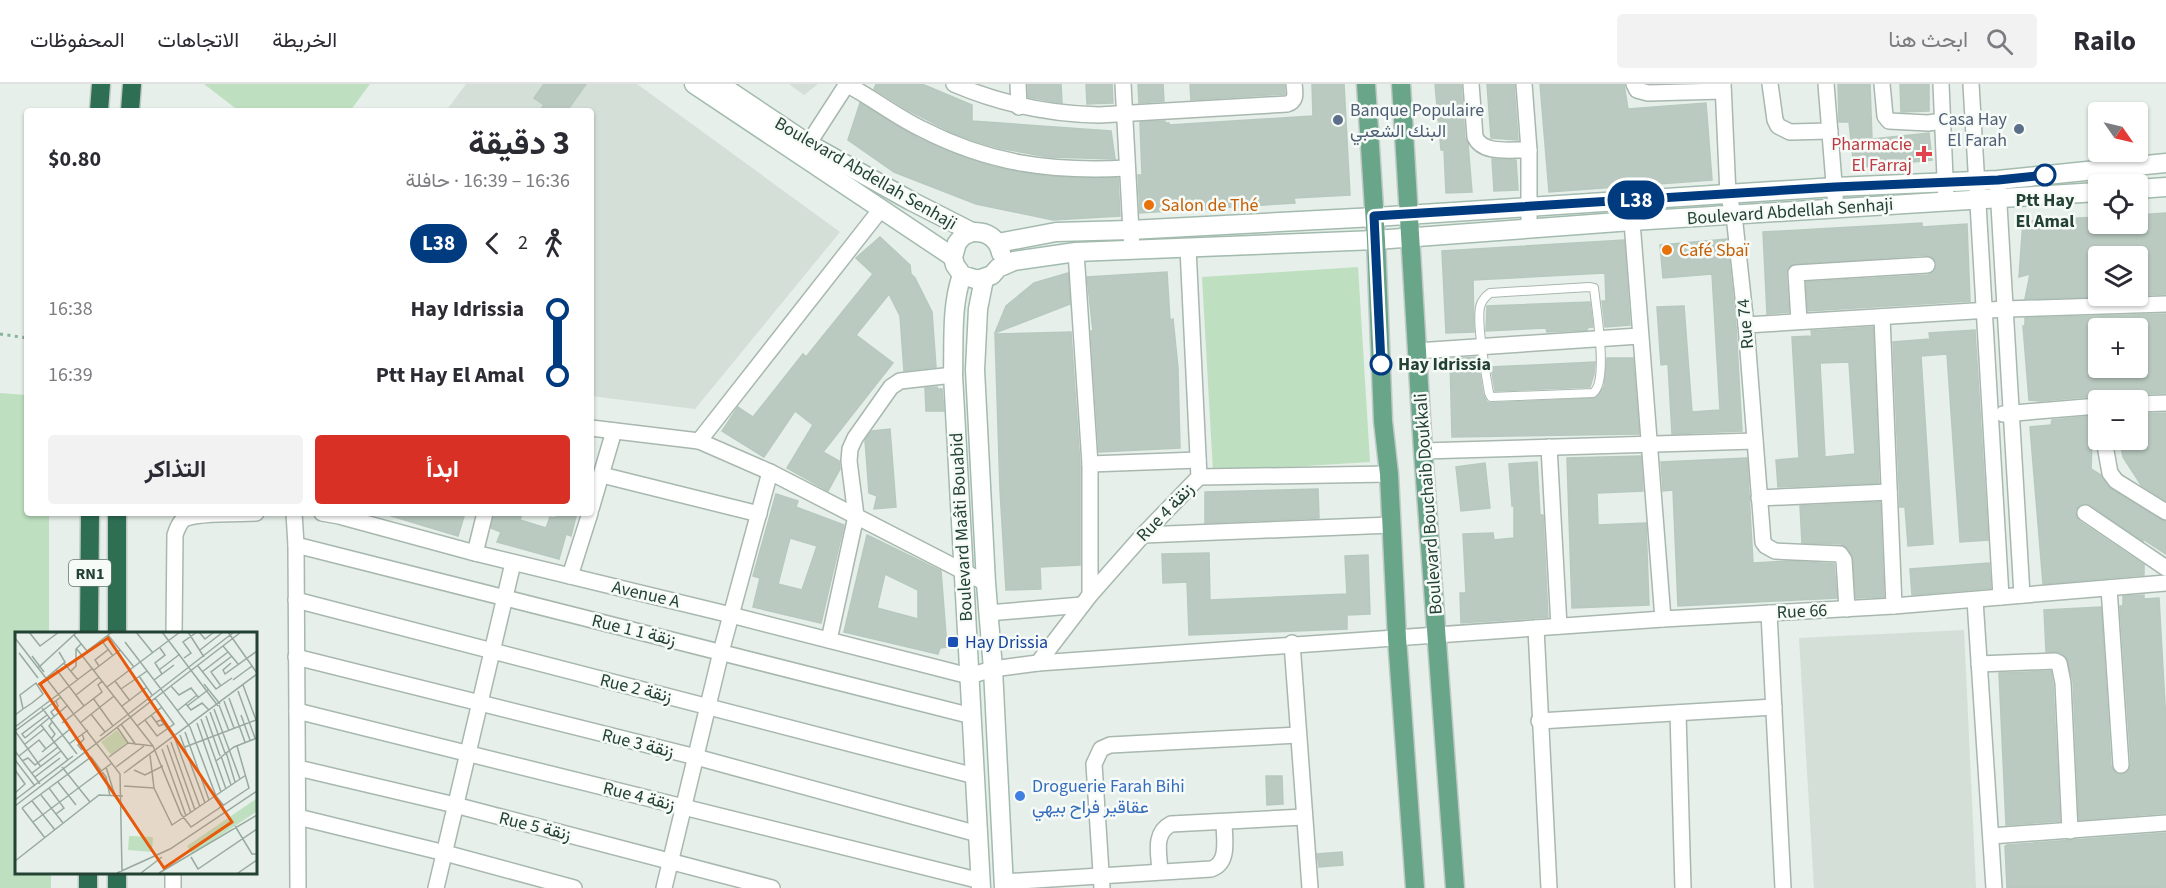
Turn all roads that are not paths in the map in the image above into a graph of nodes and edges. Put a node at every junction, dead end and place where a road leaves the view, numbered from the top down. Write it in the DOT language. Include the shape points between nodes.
graph roads {
  1 [pos="93,84"];
  2 [pos="101,84"];
  3 [pos="132,84"];
  4 [pos="694,84"];
  5 [pos="719,84"];
  6 [pos="846,84"];
  7 [pos="954,84"];
  8 [pos="1018,84"];
  9 [pos="1123,84"];
  10 [pos="1294,84"];
  11 [pos="1366,84"];
  12 [pos="1401,84"];
  13 [pos="1471,84"];
  14 [pos="1524,84"];
  15 [pos="1634,84"];
  16 [pos="1770,84"];
  17 [pos="1826,84"];
  18 [pos="1882,84"];
  19 [pos="1941,84"];
  20 [pos="1971,84"];
  21 [pos="1723,87"];
  22 [pos="1019,107"];
  23 [pos="93,108"];
  24 [pos="99,108"];
  25 [pos="130,108"];
  26 [pos="1125,114"];
  27 [pos="1943,121"];
  28 [pos="1830,131"];
  29 [pos="804,149"];
  30 [pos="1530,150"];
  31 [pos="2166,164"];
  32 [pos="1127,168"];
  33 [pos="1998,180"];
  34 [pos="1978,181"];
  35 [pos="1945,182"];
  36 [pos="1835,187"];
  37 [pos="2166,187"];
  38 [pos="2148,188"];
  39 [pos="2088,193"];
  40 [pos="1728,195"];
  41 [pos="1978,199"];
  42 [pos="1998,199"];
  43 [pos="1630,200"];
  44 [pos="1946,201"];
  45 [pos="1530,206"];
  46 [pos="1836,208"];
  47 [pos="880,209"];
  48 [pos="1409,214"];
  49 [pos="1734,215"];
  50 [pos="1374,216"];
  51 [pos="1632,221"];
  52 [pos="1529,228"];
  53 [pos="1130,230"];
  54 [pos="972,232"];
  55 [pos="1409,238"];
  56 [pos="1376,240"];
  57 [pos="998,243"];
  58 [pos="1188,248"];
  59 [pos="1132,250"];
  60 [pos="1076,252"];
  61 [pos="1927,265"];
  62 [pos="957,266"];
  63 [pos="998,268"];
  64 [pos="984,279"];
  65 [pos="2166,304"];
  66 [pos="2006,309"];
  67 [pos="1984,311"];
  68 [pos="1882,316"];
  69 [pos="1798,321"];
  70 [pos="1746,325"];
  71 [pos="1639,336"];
  72 [pos="1600,339"];
  73 [pos="1482,347"];
  74 [pos="1417,351"];
  75 [pos="953,375"];
  76 [pos="2166,403"];
  77 [pos="2148,404"];
  78 [pos="2088,407"];
  79 [pos="2012,413"];
  80 [pos="1991,414"];
  81 [pos="594,428"];
  82 [pos="614,431"];
  83 [pos="699,441"];
  84 [pos="1755,441"];
  85 [pos="1649,443"];
  86 [pos="1549,447"];
  87 [pos="2106,450"];
  88 [pos="1423,451"];
  89 [pos="1198,460"];
  90 [pos="1090,464"];
  91 [pos="770,472"];
  92 [pos="1389,474"];
  93 [pos="602,475"];
  94 [pos="1199,477"];
  95 [pos="1889,492"];
  96 [pos="1759,498"];
  97 [pos="594,499"];
  98 [pos="2166,512"];
  99 [pos="2085,513"];
  100 [pos="759,514"];
  101 [pos="90,516"];
  102 [pos="117,516"];
  103 [pos="197,516"];
  104 [pos="294,516"];
  105 [pos="350,516"];
  106 [pos="484,516"];
  107 [pos="588,516"];
  108 [pos="855,516"];
  109 [pos="377,519"];
  110 [pos="1391,525"];
  111 [pos="1143,535"];
  112 [pos="296,545"];
  113 [pos="475,553"];
  114 [pos="513,563"];
  115 [pos="2166,568"];
  116 [pos="964,572"];
  117 [pos="570,576"];
  118 [pos="986,583"];
  119 [pos="2166,583"];
  120 [pos="2109,588"];
  121 [pos="2022,595"];
  122 [pos="2001,597"];
  123 [pos="506,598"];
  124 [pos="296,600"];
  125 [pos="1086,600"];
  126 [pos="1975,600"];
  127 [pos="1894,606"];
  128 [pos="1847,609"];
  129 [pos="988,613"];
  130 [pos="1769,613"];
  131 [pos="732,615"];
  132 [pos="1663,619"];
  133 [pos="1559,626"];
  134 [pos="1536,628"];
  135 [pos="89,632"];
  136 [pos="117,632"];
  137 [pos="174,632"];
  138 [pos="1438,636"];
  139 [pos="1397,638"];
  140 [pos="829,640"];
  141 [pos="1292,644"];
  142 [pos="494,651"];
  143 [pos="721,652"];
  144 [pos="296,657"];
  145 [pos="1038,663"];
  146 [pos="1979,664"];
  147 [pos="993,669"];
  148 [pos="969,676"];
  149 [pos="480,702"];
  150 [pos="708,706"];
  151 [pos="1774,707"];
  152 [pos="297,711"];
  153 [pos="1678,712"];
  154 [pos="972,716"];
  155 [pos="1539,721"];
  156 [pos="1298,735"];
  157 [pos="468,754"];
  158 [pos="696,757"];
  159 [pos="2121,765"];
  160 [pos="298,768"];
  161 [pos="975,776"];
  162 [pos="455,805"];
  163 [pos="683,807"];
  164 [pos="298,817"];
  165 [pos="1304,817"];
  166 [pos="1224,822"];
  167 [pos="2166,823"];
  168 [pos="2070,831"];
  169 [pos="978,834"];
  170 [pos="1991,836"];
  171 [pos="445,853"];
  172 [pos="671,861"];
  173 [pos="1160,871"];
  174 [pos="1102,881"];
  175 [pos="981,884"];
  176 [pos="1003,885"];
  177 [pos="298,888"];
  178 [pos="436,888"];
  179 [pos="574,888"];
  180 [pos="664,888"];
  181 [pos="772,888"];
  182 [pos="1310,888"];
  183 [pos="1415,888"];
  184 [pos="1455,888"];
  185 [pos="1549,888"];
  186 [pos="1683,888"];
  187 [pos="1783,888"];
  188 [pos="1994,888"];
  1 -- 23 [label="highway"];
  2 -- 24 [label="highway"];
  3 -- 25 [label="highway"];
  4 -- 29 [label="street, Boulevard Abdellah Senhaji"];
  5 -- 29 [label="street, Boulevard Abdellah Senhaji"];
  6 -- 29 [label="street"];
  6 -- 32 [label="street" via="922,129 986,154 1044,168"];
  7 -- 22 [label="street"];
  8 -- 22 [label="street"];
  9 -- 26 [label="street"];
  10 -- 26 [label="street" via="1295,96 1287,104"];
  11 -- 50 [label="main road, Boulevard Bouchaib Doukkali"];
  12 -- 48 [label="main road, Boulevard Bouchaib Doukkali"];
  13 -- 30 [label="street" via="1477,143 1485,148"];
  14 -- 30 [label="street"];
  15 -- 21 [label="street, Rue 74" via="1642,92"];
  16 -- 28 [label="street" via="1778,126 1790,132"];
  17 -- 28 [label="street"];
  18 -- 27 [label="street" via="1885,116 1889,121"];
  19 -- 27 [label="street"];
  20 -- 34 [label="street"];
  21 -- 40 [label="street, Rue 74"];
  22 -- 26 [label="street" via="1072,115"];
  26 -- 32 [label="street"];
  27 -- 35 [label="street"];
  28 -- 36 [label="street"];
  29 -- 47 [label="street, Boulevard Abdellah Senhaji"];
  29 -- 54 [label="street, Boulevard Abdellah Senhaji"];
  30 -- 45 [label="street"];
  31 -- 33 [label="street, Boulevard Abdellah Senhaji"];
  32 -- 53 [label="street"];
  33 -- 34 [label="street, Boulevard Abdellah Senhaji"];
  33 -- 42 [label="street"];
  34 -- 35 [label="street, Boulevard Abdellah Senhaji"];
  34 -- 41 [label="street"];
  35 -- 36 [label="street, Boulevard Abdellah Senhaji"];
  35 -- 44 [label="street"];
  36 -- 40 [label="street, Boulevard Abdellah Senhaji"];
  36 -- 46 [label="street"];
  37 -- 38 [label="street"];
  39 -- 42 [label="street, Boulevard Abdellah Senhaji"];
  40 -- 43 [label="street, Boulevard Abdellah Senhaji"];
  40 -- 49 [label="street, Rue 74"];
  41 -- 42 [label="street, Boulevard Abdellah Senhaji"];
  41 -- 44 [label="street, Boulevard Abdellah Senhaji"];
  41 -- 67 [label="street"];
  42 -- 66 [label="street"];
  43 -- 45 [label="street, Boulevard Abdellah Senhaji"];
  43 -- 51 [label="street"];
  44 -- 46 [label="street, Boulevard Abdellah Senhaji"];
  45 -- 48 [label="street, Boulevard Abdellah Senhaji"];
  45 -- 52 [label="street"];
  46 -- 49 [label="street, Boulevard Abdellah Senhaji"];
  47 -- 62 [label="street, Boulevard Abdellah Senhaji"];
  47 -- 83 [label="street"];
  48 -- 50 [label="street, Boulevard Abdellah Senhaji"];
  48 -- 55 [label="main road, Boulevard Bouchaib Doukkali"];
  49 -- 51 [label="street, Boulevard Abdellah Senhaji"];
  49 -- 70 [label="street, Rue 74"];
  50 -- 53 [label="street, Boulevard Abdellah Senhaji"];
  50 -- 56 [label="main road, Boulevard Bouchaib Doukkali"];
  51 -- 52 [label="street, Boulevard Abdellah Senhaji"];
  51 -- 71 [label="street"];
  52 -- 55 [label="street, Boulevard Abdellah Senhaji"];
  53 -- 57 [label="street, Boulevard Abdellah Senhaji" via="1056,232"];
  53 -- 59 [label="street"];
  54 -- 57 [label="street, Boulevard Abdellah Senhaji" via="987,233"];
  54 -- 62 [label="street, Boulevard Maâti Bouabid" via="957,243"];
  55 -- 56 [label="street, Boulevard Abdellah Senhaji"];
  55 -- 74 [label="main road, Boulevard Bouchaib Doukkali"];
  56 -- 58 [label="street, Boulevard Abdellah Senhaji"];
  56 -- 92 [label="main road, Boulevard Bouchaib Doukkali" via="1383,422"];
  57 -- 63 [label="street" via="1002,255"];
  58 -- 59 [label="street, Boulevard Abdellah Senhaji"];
  58 -- 89 [label="street, Rue 4 زنقة"];
  59 -- 60 [label="street, Boulevard Abdellah Senhaji"];
  60 -- 63 [label="street, Boulevard Abdellah Senhaji" via="1014,261"];
  60 -- 90 [label="street"];
  61 -- 69 [label="street" via="1796,273"];
  62 -- 64 [label="street, Boulevard Abdellah Senhaji" via="972,279"];
  62 -- 75 [label="street, Boulevard Maâti Bouabid"];
  63 -- 64 [label="street, Boulevard Abdellah Senhaji"];
  64 -- 118 [label="street, Boulevard Maâti Bouabid" via="977,319 975,370"];
  65 -- 66 [label="street"];
  66 -- 67 [label="street"];
  66 -- 79 [label="street"];
  67 -- 68 [label="street"];
  67 -- 80 [label="street"];
  68 -- 69 [label="street"];
  68 -- 95 [label="street"];
  69 -- 70 [label="street"];
  70 -- 84 [label="street, Rue 74"];
  71 -- 72 [label="street"];
  71 -- 85 [label="street"];
  72 -- 73 [label="street"];
  72 -- 73 [label="lane" via="1600,382 1593,393 1491,397"];
  72 -- 73 [label="lane" via="1594,288 1501,292 1490,293 1480,306"];
  73 -- 74 [label="street"];
  74 -- 88 [label="main road, Boulevard Bouchaib Doukkali"];
  75 -- 108 [label="street" via="900,381 891,387 855,438 849,461"];
  75 -- 116 [label="street, Boulevard Maâti Bouabid"];
  76 -- 77 [label="street"];
  78 -- 79 [label="street"];
  79 -- 80 [label="street"];
  79 -- 121 [label="street"];
  80 -- 122 [label="street"];
  81 -- 82 [label="street"];
  82 -- 83 [label="street"];
  82 -- 93 [label="street"];
  83 -- 91 [label="street"];
  84 -- 85 [label="street"];
  84 -- 96 [label="street, Rue 74"];
  85 -- 86 [label="street"];
  85 -- 132 [label="street"];
  86 -- 88 [label="street"];
  86 -- 133 [label="street"];
  87 -- 98 [label="street" via="2110,473"];
  88 -- 138 [label="main road, Boulevard Bouchaib Doukkali"];
  89 -- 90 [label="street"];
  89 -- 94 [label="street, Rue 4 زنقة"];
  90 -- 125 [label="street"];
  91 -- 100 [label="street"];
  91 -- 108 [label="street"];
  92 -- 94 [label="street"];
  92 -- 110 [label="main road, Boulevard Bouchaib Doukkali"];
  93 -- 97 [label="street"];
  93 -- 100 [label="street"];
  94 -- 111 [label="street, Rue 4 زنقة"];
  95 -- 96 [label="street"];
  95 -- 127 [label="street"];
  96 -- 128 [label="street, Rue 74" via="1766,546 1775,550 1840,554 1844,560"];
  99 -- 115 [label="street"];
  100 -- 131 [label="street"];
  101 -- 135 [label="highway, RN1"];
  102 -- 136 [label="highway, RN1"];
  103 -- 137 [label="street" via="182,521 175,535"];
  104 -- 112 [label="street"];
  105 -- 109 [label="street, Avenue A"];
  106 -- 113 [label="street"];
  107 -- 117 [label="street"];
  108 -- 116 [label="street"];
  108 -- 140 [label="street"];
  109 -- 113 [label="street, Avenue A"];
  110 -- 111 [label="street"];
  110 -- 139 [label="main road, Boulevard Bouchaib Doukkali"];
  111 -- 125 [label="street, Rue 4 زنقة"];
  112 -- 123 [label="street, Rue 1 زنقة 1"];
  112 -- 124 [label="street"];
  113 -- 114 [label="street, Avenue A"];
  114 -- 117 [label="street, Avenue A"];
  114 -- 123 [label="street"];
  116 -- 118 [label="street"];
  116 -- 148 [label="street, Boulevard Maâti Bouabid"];
  117 -- 131 [label="street, Avenue A"];
  118 -- 129 [label="street, Boulevard Maâti Bouabid"];
  119 -- 120 [label="street, Rue 66"];
  120 -- 121 [label="street, Rue 66"];
  120 -- 159 [label="street"];
  121 -- 122 [label="street, Rue 66"];
  122 -- 126 [label="street, Rue 66"];
  123 -- 142 [label="street"];
  123 -- 143 [label="street, Rue 1 زنقة 1"];
  124 -- 142 [label="street, Rue 2 زنقة"];
  124 -- 144 [label="street"];
  125 -- 129 [label="street"];
  125 -- 145 [label="street, Rue 4 زنقة"];
  126 -- 127 [label="street, Rue 66"];
  126 -- 146 [label="street"];
  127 -- 128 [label="street, Rue 66"];
  128 -- 130 [label="street, Rue 66"];
  129 -- 147 [label="street, Boulevard Maâti Bouabid"];
  130 -- 132 [label="street, Rue 66"];
  130 -- 151 [label="street"];
  131 -- 140 [label="street, Avenue A"];
  131 -- 143 [label="street"];
  132 -- 133 [label="street, Rue 66"];
  133 -- 134 [label="street, Rue 66"];
  134 -- 138 [label="street, Rue 66"];
  134 -- 155 [label="street"];
  138 -- 139 [label="street, Rue 66"];
  138 -- 184 [label="main road, Boulevard Bouchaib Doukkali"];
  139 -- 141 [label="street, Rue 66"];
  139 -- 183 [label="main road, Boulevard Bouchaib Doukkali"];
  140 -- 148 [label="street, Avenue A"];
  141 -- 145 [label="street, Rue 66"];
  141 -- 156 [label="street"];
  142 -- 149 [label="street"];
  142 -- 150 [label="street, Rue 2 زنقة"];
  143 -- 150 [label="street"];
  143 -- 154 [label="street, Rue 1 زنقة 1"];
  144 -- 149 [label="street, Rue 3 زنقة"];
  144 -- 152 [label="street"];
  145 -- 147 [label="street"];
  146 -- 168 [label="street" via="2059,663"];
  146 -- 170 [label="street"];
  147 -- 148 [label="street"];
  147 -- 176 [label="street, Boulevard Maâti Bouabid"];
  148 -- 154 [label="street, Boulevard Maâti Bouabid"];
  149 -- 157 [label="street"];
  149 -- 158 [label="street, Rue 3 زنقة"];
  150 -- 158 [label="street"];
  150 -- 161 [label="street, Rue 2 زنقة"];
  151 -- 153 [label="street"];
  151 -- 187 [label="street"];
  152 -- 157 [label="street, Rue 4 زنقة"];
  152 -- 160 [label="street"];
  153 -- 155 [label="street"];
  153 -- 186 [label="street"];
  154 -- 161 [label="street, Boulevard Maâti Bouabid"];
  155 -- 185 [label="street"];
  156 -- 165 [label="street"];
  156 -- 174 [label="street" via="1110,745 1101,749 1094,764"];
  157 -- 162 [label="street"];
  157 -- 163 [label="street, Rue 4 زنقة"];
  158 -- 163 [label="street"];
  158 -- 169 [label="street, Rue 3 زنقة"];
  160 -- 162 [label="street, Rue 5 زنقة"];
  160 -- 164 [label="street"];
  161 -- 169 [label="street, Boulevard Maâti Bouabid"];
  162 -- 171 [label="street"];
  162 -- 172 [label="street, Rue 5 زنقة"];
  163 -- 172 [label="street"];
  163 -- 175 [label="street, Rue 4 زنقة"];
  164 -- 171 [label="street"];
  164 -- 177 [label="street"];
  165 -- 166 [label="street"];
  165 -- 182 [label="street"];
  166 -- 173 [label="street" via="1224,854 1218,867"];
  166 -- 173 [label="street" via="1166,827 1159,839"];
  167 -- 168 [label="street"];
  168 -- 170 [label="street"];
  169 -- 175 [label="street, Boulevard Maâti Bouabid"];
  170 -- 188 [label="street"];
  171 -- 178 [label="street"];
  171 -- 179 [label="street"];
  172 -- 180 [label="street"];
  172 -- 181 [label="street, Rue 5 زنقة"];
  173 -- 174 [label="street"];
  174 -- 176 [label="street"];
}
